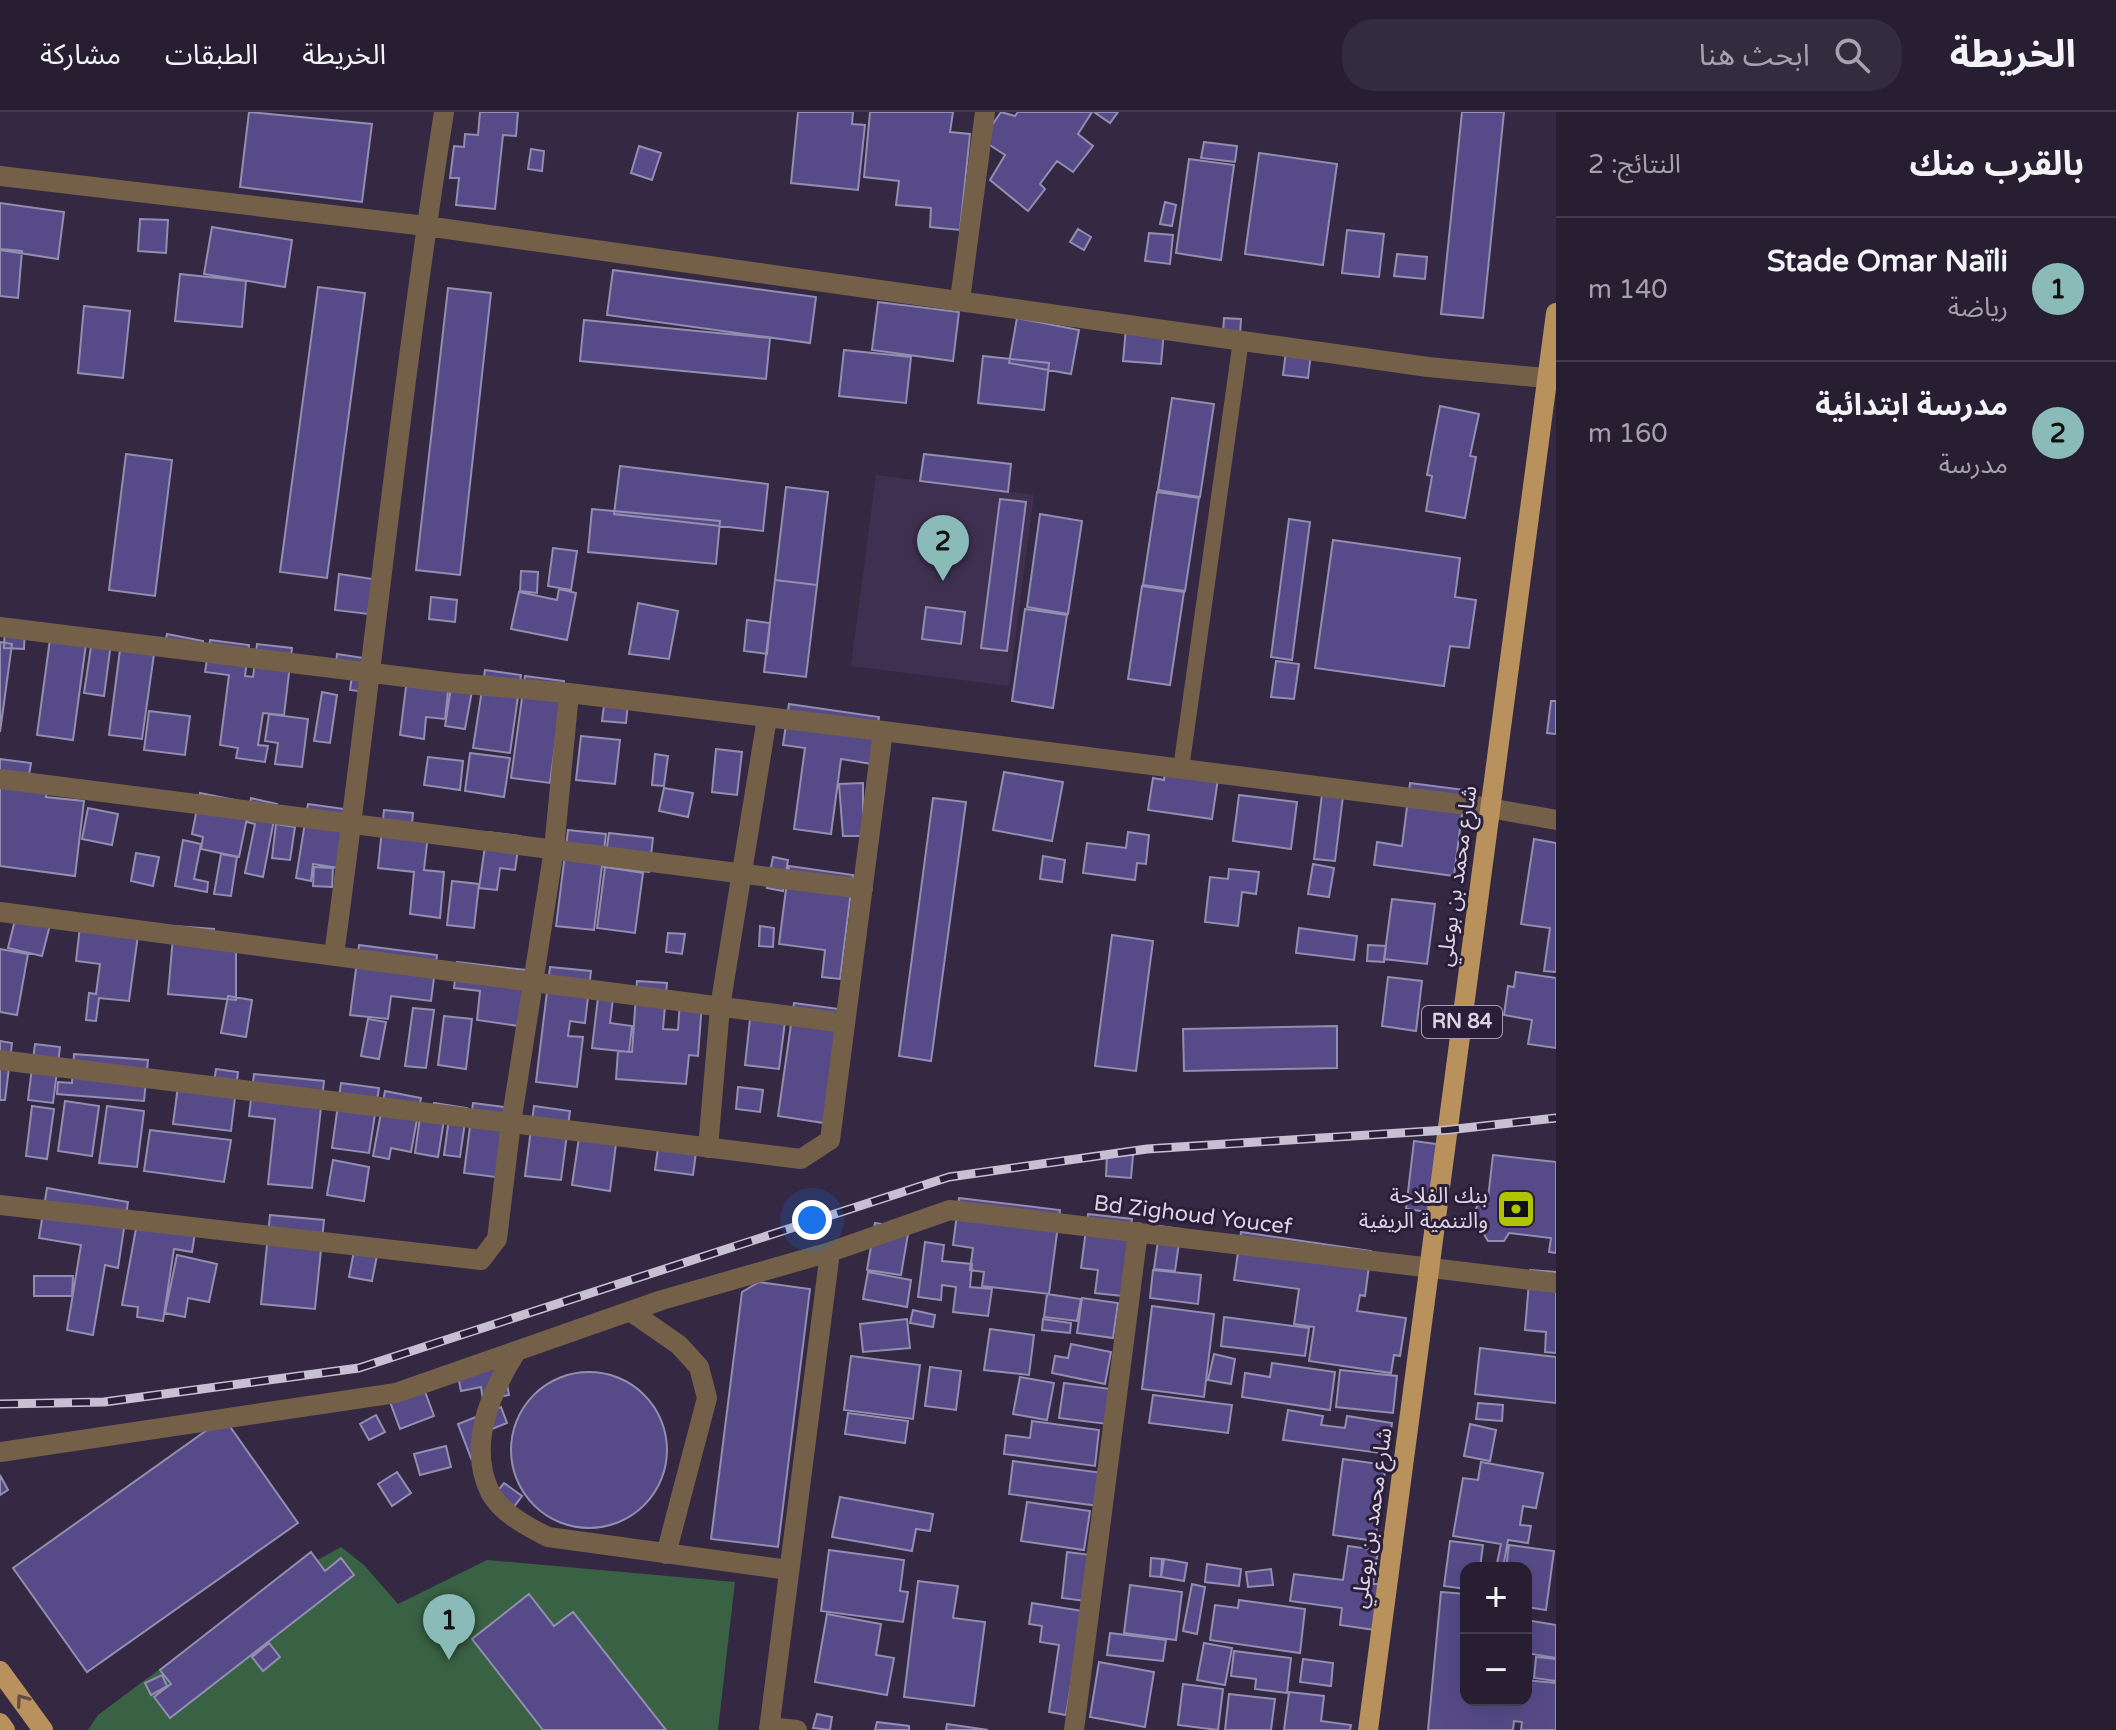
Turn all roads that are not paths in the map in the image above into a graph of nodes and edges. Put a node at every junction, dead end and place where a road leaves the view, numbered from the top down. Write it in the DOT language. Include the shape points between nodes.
graph roads {
  1 [pos="444,112"];
  2 [pos="985,112"];
  3 [pos="0,176"];
  4 [pos="426,226"];
  5 [pos="960,300"];
  6 [pos="1556,313"];
  7 [pos="1241,340"];
  8 [pos="1552,378"];
  9 [pos="0,627"];
  10 [pos="372,673"];
  11 [pos="569,693"];
  12 [pos="767,718"];
  13 [pos="883,731"];
  14 [pos="1181,769"];
  15 [pos="0,779"];
  16 [pos="1490,808"];
  17 [pos="1556,820"];
  18 [pos="352,824"];
  19 [pos="554,849"];
  20 [pos="743,874"];
  21 [pos="863,889"];
  22 [pos="0,912"];
  23 [pos="334,955"];
  24 [pos="535,982"];
  25 [pos="720,1007"];
  26 [pos="845,1023"];
  27 [pos="0,1060"];
  28 [pos="511,1123"];
  29 [pos="708,1148"];
  30 [pos="0,1205"];
  31 [pos="1138,1232"];
  32 [pos="830,1252"];
  33 [pos="1430,1268"];
  34 [pos="1556,1283"];
  35 [pos="630,1311"];
  36 [pos="516,1352"];
  37 [pos="0,1452"];
  38 [pos="666,1554"];
  39 [pos="789,1570"];
  40 [pos="0,1671"];
  41 [pos="0,1723"];
  42 [pos="769,1728"];
  43 [pos="5,1730"];
  44 [pos="43,1730"];
  45 [pos="797,1730"];
  46 [pos="1074,1730"];
  47 [pos="1368,1730"];
  1 -- 4 [label="street"];
  2 -- 5 [label="street"];
  3 -- 4 [label="street"];
  4 -- 5 [label="street"];
  4 -- 10 [label="street"];
  5 -- 7 [label="street"];
  6 -- 8 [label="main road, شارع محمد بن بوعلي / RN 84"];
  7 -- 8 [label="street" via="1428,367"];
  7 -- 14 [label="lane"];
  8 -- 16 [label="main road, شارع محمد بن بوعلي / RN 84"];
  9 -- 10 [label="street"];
  10 -- 11 [label="street"];
  10 -- 18 [label="street"];
  11 -- 12 [label="street"];
  11 -- 19 [label="street"];
  12 -- 13 [label="street"];
  12 -- 20 [label="street"];
  13 -- 14 [label="street"];
  13 -- 21 [label="street"];
  14 -- 16 [label="street"];
  15 -- 18 [label="street"];
  16 -- 17 [label="street"];
  16 -- 33 [label="main road, شارع محمد بن بوعلي / RN 84"];
  18 -- 19 [label="street"];
  18 -- 23 [label="street"];
  19 -- 20 [label="street"];
  19 -- 24 [label="street"];
  20 -- 21 [label="street"];
  20 -- 25 [label="street"];
  21 -- 26 [label="street"];
  22 -- 23 [label="street"];
  23 -- 24 [label="street"];
  24 -- 25 [label="street"];
  24 -- 28 [label="street"];
  25 -- 26 [label="street"];
  25 -- 29 [label="street"];
  26 -- 29 [label="street" via="830,1140 801,1159"];
  27 -- 28 [label="street"];
  28 -- 29 [label="street"];
  28 -- 30 [label="street" via="497,1239 481,1260"];
  31 -- 32 [label="street, Bd Zighoud Youcef" via="950,1210"];
  31 -- 33 [label="street, Bd Zighoud Youcef"];
  31 -- 46 [label="street"];
  32 -- 35 [label="street, Bd Zighoud Youcef"];
  32 -- 39 [label="street"];
  33 -- 34 [label="street, Bd Zighoud Youcef"];
  33 -- 47 [label="main road, شارع محمد بن بوعلي / RN 84"];
  35 -- 36 [label="street"];
  35 -- 38 [label="street" via="679,1345 699,1367 707,1398"];
  36 -- 37 [label="street" via="396,1393"];
  36 -- 38 [label="street" via="486,1409 482,1450 491,1493 518,1521 548,1537"];
  38 -- 39 [label="street"];
  39 -- 42 [label="street"];
  44 -- 40 [label="main road, one-way"];
  41 -- 43 [label="main road"];
  42 -- 45 [label="street"];
}
